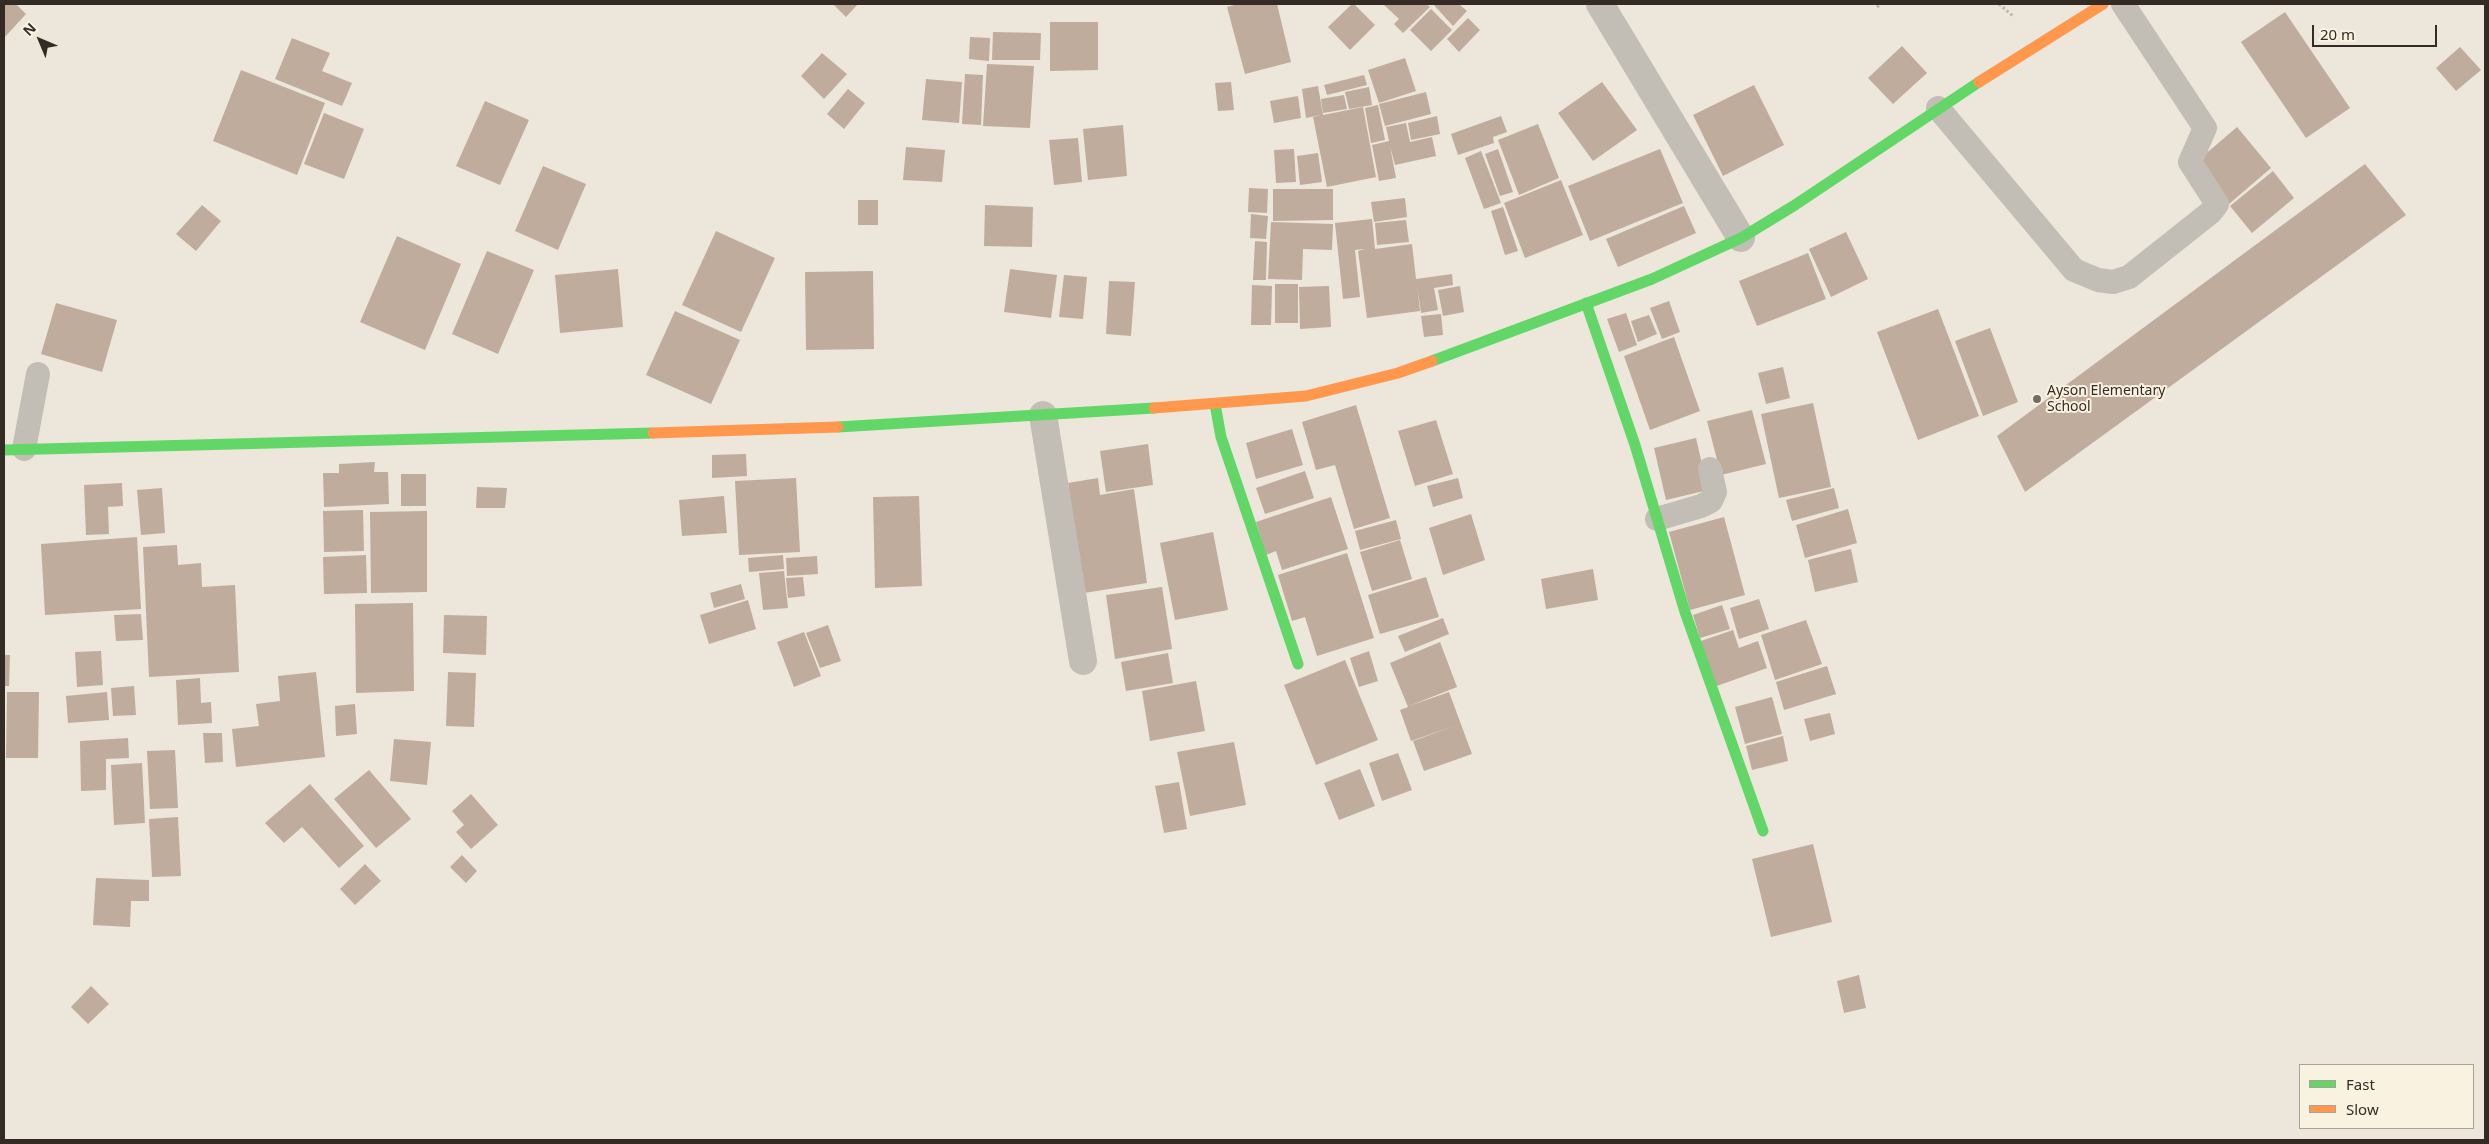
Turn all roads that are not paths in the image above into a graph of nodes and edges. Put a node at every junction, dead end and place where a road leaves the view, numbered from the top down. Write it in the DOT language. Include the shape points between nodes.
graph roads {
  1 [pos="1600,4"];
  2 [pos="2104,4"];
  3 [pos="2123,4"];
  4 [pos="1938,108"];
  5 [pos="1741,238"];
  6 [pos="1586,303"];
  7 [pos="38,374"];
  8 [pos="1215,404"];
  9 [pos="1043,415"];
  10 [pos="14,449"];
  11 [pos="1710,469"];
  12 [pos="1657,519"];
  13 [pos="1083,661"];
  14 [pos="1298,664"];
  15 [pos="1763,831"];
  1 -- 5 [label="street"];
  2 -- 4 [label="street"];
  3 -- 4 [label="lane" via="2205,128 2190,162 2217,204 2129,277 2113,282 2074,270"];
  4 -- 5 [label="street"];
  5 -- 6 [label="street" via="1652,279"];
  6 -- 8 [label="street" via="1398,373 1351,386 1306,396"];
  6 -- 12 [label="street"];
  7 -- 10 [label="lane"];
  8 -- 9 [label="street"];
  8 -- 14 [label="street" via="1221,437"];
  9 -- 10 [label="street" via="784,430"];
  9 -- 13 [label="street"];
  11 -- 12 [label="lane" via="1715,492 1711,501"];
  12 -- 15 [label="street" via="1684,612"];
}
